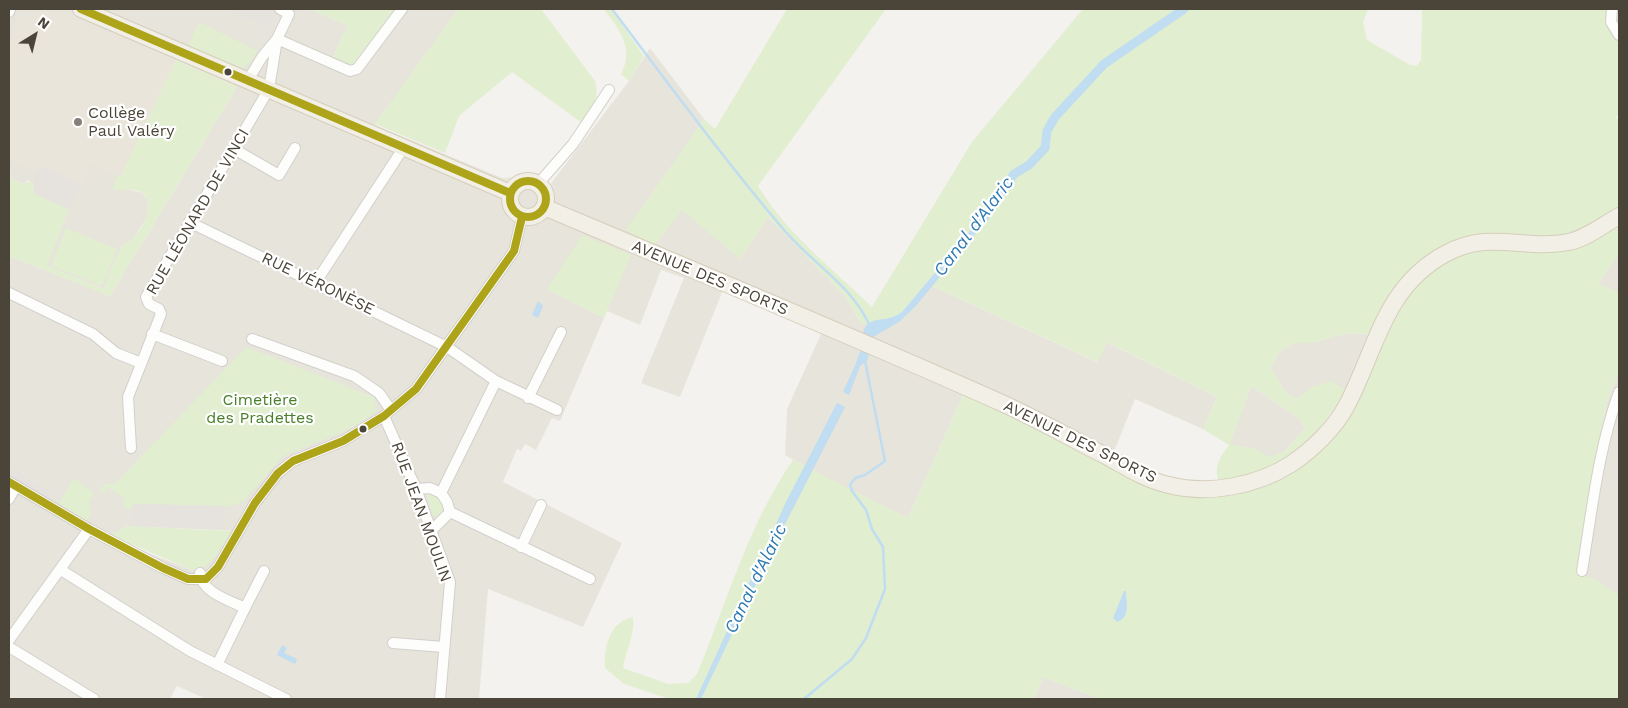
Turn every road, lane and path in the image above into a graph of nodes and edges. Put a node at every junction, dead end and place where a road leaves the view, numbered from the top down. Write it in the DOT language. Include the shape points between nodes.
graph roads {
  1 [pos="81,9"];
  2 [pos="280,9"];
  3 [pos="402,9"];
  4 [pos="1612,9"];
  5 [pos="1619,35"];
  6 [pos="277,39"];
  7 [pos="248,80"];
  8 [pos="269,89"];
  9 [pos="609,90"];
  10 [pos="404,147"];
  11 [pos="295,148"];
  12 [pos="234,150"];
  13 [pos="538,184"];
  14 [pos="510,193"];
  15 [pos="544,208"];
  16 [pos="1619,216"];
  17 [pos="522,217"];
  18 [pos="189,222"];
  19 [pos="316,282"];
  20 [pos="9,293"];
  21 [pos="561,332"];
  22 [pos="152,334"];
  23 [pos="252,339"];
  24 [pos="446,346"];
  25 [pos="222,361"];
  26 [pos="141,363"];
  27 [pos="496,381"];
  28 [pos="1619,392"];
  29 [pos="528,398"];
  30 [pos="557,410"];
  31 [pos="387,413"];
  32 [pos="131,448"];
  33 [pos="13,484"];
  34 [pos="416,489"];
  35 [pos="441,493"];
  36 [pos="9,498"];
  37 [pos="541,506"];
  38 [pos="450,512"];
  39 [pos="89,529"];
  40 [pos="431,531"];
  41 [pos="522,546"];
  42 [pos="60,570"];
  43 [pos="264,571"];
  44 [pos="1582,571"];
  45 [pos="200,577"];
  46 [pos="590,579"];
  47 [pos="245,608"];
  48 [pos="9,640"];
  49 [pos="393,643"];
  50 [pos="9,647"];
  51 [pos="444,647"];
  52 [pos="217,665"];
  53 [pos="94,699"];
  54 [pos="286,699"];
  55 [pos="440,699"];
  1 -- 7 [label="main road"];
  2 -- 6 [label="street" via="290,14"];
  3 -- 6 [label="street" via="357,69 350,71"];
  4 -- 5 [label="street" via="1611,22"];
  6 -- 7 [label="street"];
  6 -- 8 [label="street"];
  7 -- 8 [label="main road"];
  8 -- 10 [label="main road"];
  8 -- 12 [label="street, RUE LÉONARD DE VINCI"];
  9 -- 13 [label="street" via="573,144"];
  10 -- 14 [label="main road"];
  10 -- 19 [label="street"];
  11 -- 12 [label="street" via="279,175"];
  12 -- 18 [label="street, RUE LÉONARD DE VINCI"];
  13 -- 14 [label="main road" via="521,182"];
  13 -- 15 [label="main road" via="544,192"];
  14 -- 17 [label="main road" via="512,210"];
  15 -- 16 [label="main road, AVENUE DES SPORTS" via="1036,418 1140,475 1169,485 1193,488 1240,485 1266,477 1290,465 1328,431 1347,405 1383,320 1411,280 1444,255 1478,242 1495,240 1554,244 1572,241"];
  15 -- 17 [label="main road" via="537,215"];
  17 -- 24 [label="street" via="514,251"];
  18 -- 19 [label="street, RUE VÉRONÈSE"];
  18 -- 22 [label="street, RUE LÉONARD DE VINCI" via="146,297 161,314"];
  19 -- 24 [label="street, RUE VÉRONÈSE"];
  20 -- 26 [label="street" via="92,334 116,353"];
  21 -- 29 [label="street"];
  22 -- 25 [label="street"];
  22 -- 26 [label="street, RUE LÉONARD DE VINCI"];
  23 -- 31 [label="street, RUE JEAN MOULIN" via="354,376 379,393"];
  24 -- 27 [label="street, RUE VÉRONÈSE"];
  24 -- 31 [label="street" via="416,389"];
  26 -- 32 [label="street, RUE LÉONARD DE VINCI" via="128,397"];
  27 -- 29 [label="street, RUE VÉRONÈSE"];
  27 -- 35 [label="street"];
  28 -- 44 [label="street" via="1607,428"];
  29 -- 30 [label="street, RUE VÉRONÈSE"];
  31 -- 34 [label="street, RUE JEAN MOULIN"];
  31 -- 45 [label="street" via="343,441 293,461 278,473 236,534"];
  33 -- 36 [label="street"];
  33 -- 39 [label="street"];
  34 -- 35 [label="street" via="430,488"];
  34 -- 40 [label="street, RUE JEAN MOULIN"];
  35 -- 38 [label="street"];
  37 -- 41 [label="street"];
  38 -- 40 [label="street"];
  38 -- 41 [label="street"];
  39 -- 42 [label="street"];
  39 -- 45 [label="street" via="145,557"];
  40 -- 51 [label="street, RUE JEAN MOULIN" via="450,582"];
  41 -- 46 [label="street"];
  42 -- 48 [label="street"];
  42 -- 52 [label="street"];
  43 -- 47 [label="street"];
  45 -- 47 [label="street" via="206,588"];
  47 -- 52 [label="street"];
  49 -- 51 [label="street"];
  50 -- 53 [label="street"];
  51 -- 55 [label="street, RUE JEAN MOULIN"];
  52 -- 54 [label="street"];
}
